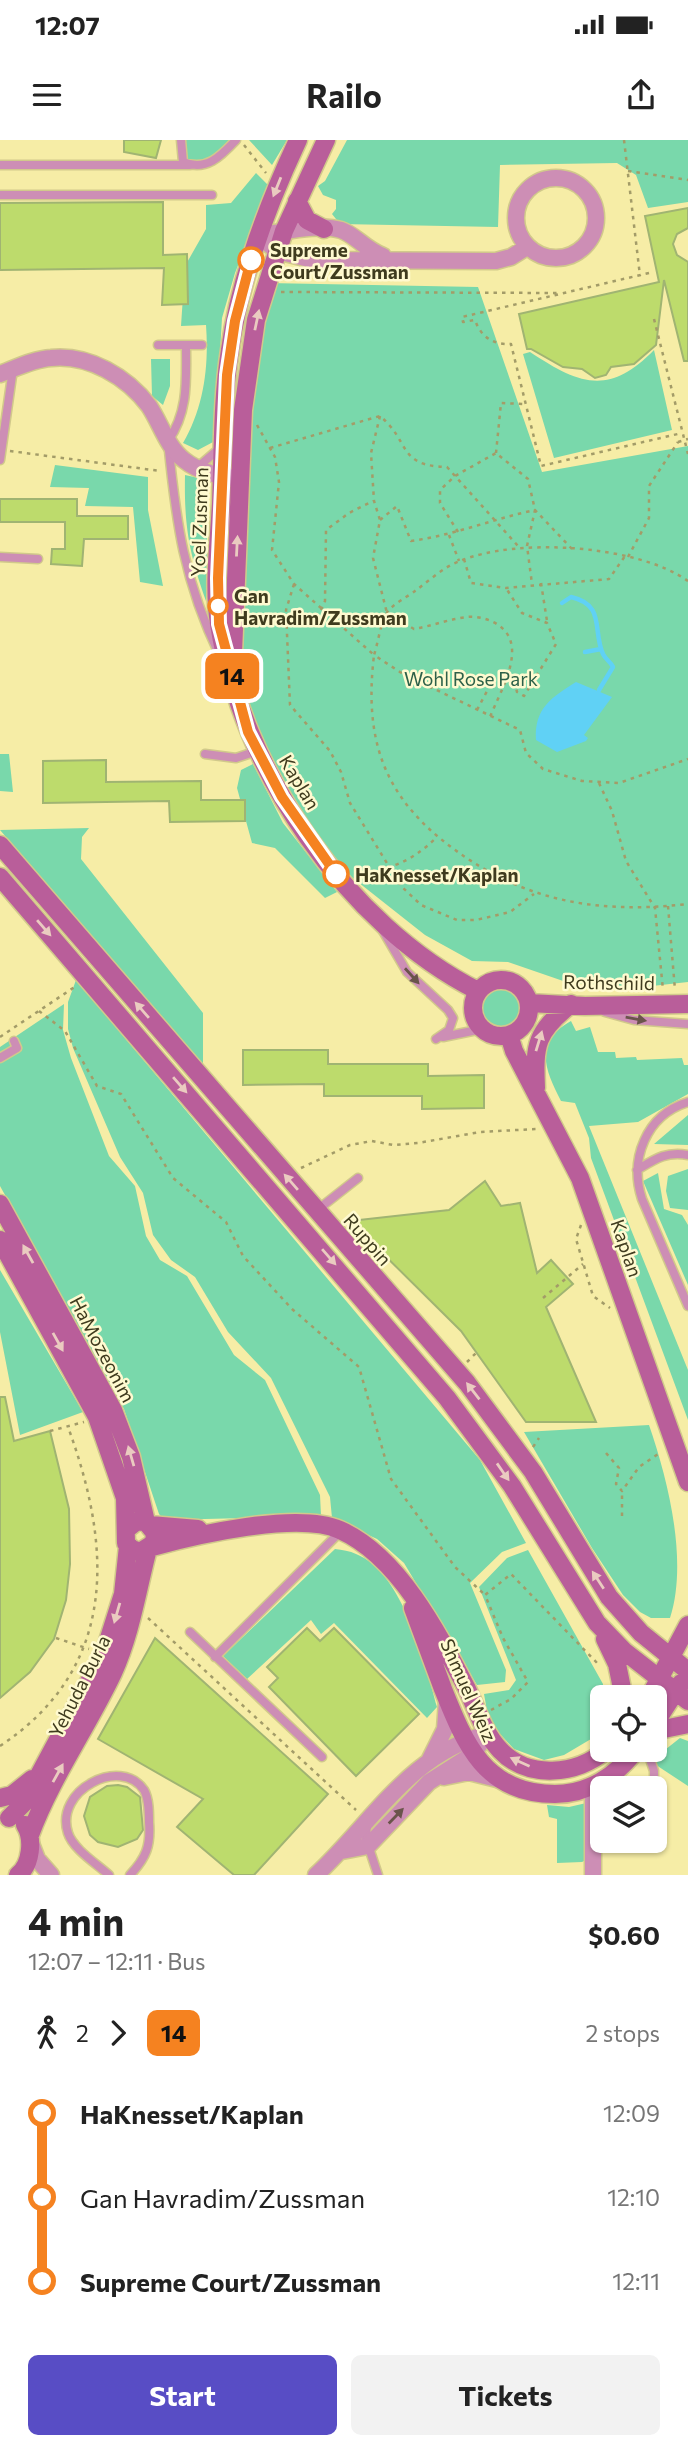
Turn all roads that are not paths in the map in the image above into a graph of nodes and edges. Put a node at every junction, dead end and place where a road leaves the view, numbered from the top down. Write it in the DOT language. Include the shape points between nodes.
graph roads {
  1 [pos="181,140"];
  2 [pos="238,140"];
  3 [pos="298,140"];
  4 [pos="326,140"];
  5 [pos="0,165"];
  6 [pos="190,165"];
  7 [pos="0,195"];
  8 [pos="212,195"];
  9 [pos="297,201"];
  10 [pos="324,229"];
  11 [pos="284,232"];
  12 [pos="259,236"];
  13 [pos="527,247"];
  14 [pos="277,251"];
  15 [pos="413,261"];
  16 [pos="158,345"];
  17 [pos="186,345"];
  18 [pos="202,345"];
  19 [pos="7,372"];
  20 [pos="168,441"];
  21 [pos="223,443"];
  22 [pos="0,460"];
  23 [pos="196,468"];
  24 [pos="231,478"];
  25 [pos="0,557"];
  26 [pos="38,559"];
  27 [pos="237,691"];
  28 [pos="257,751"];
  29 [pos="205,754"];
  30 [pos="0,845"];
  31 [pos="0,877"];
  32 [pos="375,919"];
  33 [pos="478,992"];
  34 [pos="529,1003"];
  35 [pos="682,1004"];
  36 [pos="578,1005"];
  37 [pos="688,1024"];
  38 [pos="482,1029"];
  39 [pos="509,1035"];
  40 [pos="14,1041"];
  41 [pos="0,1058"];
  42 [pos="536,1091"];
  43 [pos="688,1102"];
  44 [pos="688,1155"];
  45 [pos="636,1170"];
  46 [pos="358,1178"];
  47 [pos="0,1204"];
  48 [pos="316,1211"];
  49 [pos="0,1240"];
  50 [pos="688,1306"];
  51 [pos="688,1482"];
  52 [pos="148,1524"];
  53 [pos="240,1530"];
  54 [pos="342,1530"];
  55 [pos="128,1537"];
  56 [pos="150,1548"];
  57 [pos="402,1583"];
  58 [pos="597,1623"];
  59 [pos="688,1624"];
  60 [pos="190,1632"];
  61 [pos="641,1633"];
  62 [pos="215,1657"];
  63 [pos="673,1659"];
  64 [pos="688,1671"];
  65 [pos="660,1680"];
  66 [pos="621,1685"];
  67 [pos="657,1685"];
  68 [pos="682,1696"];
  69 [pos="447,1699"];
  70 [pos="667,1712"];
  71 [pos="688,1724"];
  72 [pos="667,1728"];
  73 [pos="488,1734"];
  74 [pos="469,1747"];
  75 [pos="321,1757"];
  76 [pos="429,1759"];
  77 [pos="590,1759"];
  78 [pos="625,1762"];
  79 [pos="40,1772"];
  80 [pos="608,1776"];
  81 [pos="429,1782"];
  82 [pos="505,1782"];
  83 [pos="590,1787"];
  84 [pos="0,1798"];
  85 [pos="3,1819"];
  86 [pos="368,1820"];
  87 [pos="30,1838"];
  88 [pos="368,1846"];
  89 [pos="342,1851"];
  90 [pos="593,1853"];
  91 [pos="21,1874"];
  92 [pos="51,1875"];
  93 [pos="109,1875"];
  94 [pos="130,1875"];
  95 [pos="316,1875"];
  96 [pos="378,1875"];
  97 [pos="593,1875"];
  1 -- 6 [label="lane" via="183,162"];
  2 -- 6 [label="lane" via="214,161"];
  3 -- 12 [label="street, Yoel Zusman, one-way"];
  4 -- 9 [label="street, Yoel Zusman"];
  5 -- 6 [label="lane"];
  7 -- 8 [label="lane"];
  9 -- 10 [label="street" via="307,220"];
  9 -- 11 [label="street, Yoel Zusman"];
  10 -- 11 [label="street"];
  10 -- 15 [label="street" via="342,230 368,251"];
  11 -- 12 [label="street"];
  11 -- 14 [label="street, Yoel Zusman"];
  12 -- 14 [label="street"];
  12 -- 21 [label="street, Yoel Zusman" via="230,350"];
  13 -- 13 [label="street" via="551,258 577,252 587,243 597,219 588,193 566,178 553,177 528,187 520,198 515,223"];
  13 -- 15 [label="street" via="496,261"];
  14 -- 15 [label="street" via="313,260"];
  24 -- 14 [label="street, Yoel Zusman, one-way" via="263,292"];
  16 -- 17 [label="lane"];
  17 -- 18 [label="lane"];
  17 -- 20 [label="lane" via="183,414"];
  19 -- 20 [label="street" via="52,357 101,366 148,405"];
  19 -- 22 [label="lane"];
  20 -- 23 [label="street"];
  20 -- 27 [label="lane" via="189,581 198,611"];
  21 -- 23 [label="lane" via="212,458"];
  21 -- 24 [label="street, Yoel Zusman"];
  23 -- 24 [label="street"];
  24 -- 27 [label="street, Yoel Zusman" via="232,660"];
  25 -- 26 [label="lane"];
  27 -- 28 [label="street, Kaplan"];
  28 -- 29 [label="lane" via="236,758"];
  28 -- 32 [label="street, Kaplan" via="282,797 337,876"];
  48 -- 30 [label="street, Ruppin, one-way"];
  31 -- 58 [label="street, one-way" via="376,1311 454,1408 512,1486"];
  32 -- 33 [label="street, Kaplan" via="446,975"];
  32 -- 38 [label="lane, one-way" via="407,972 453,1018 449,1030 436,1039"];
  33 -- 34 [label="street" via="491,981 507,980 522,988"];
  33 -- 38 [label="street" via="473,1016"];
  34 -- 36 [label="street, Rothschild"];
  34 -- 39 [label="street" via="523,1026"];
  35 -- 36 [label="street, Rothschild"];
  36 -- 37 [label="lane, one-way" via="634,1020"];
  42 -- 36 [label="street, one-way" via="539,1037 548,1022"];
  38 -- 39 [label="street" via="495,1036"];
  39 -- 42 [label="street, Kaplan"];
  40 -- 41 [label="lane" via="17,1048"];
  42 -- 51 [label="street, Kaplan" via="589,1202"];
  43 -- 45 [label="lane" via="650,1129 640,1147"];
  44 -- 45 [label="lane" via="673,1152"];
  45 -- 50 [label="lane" via="642,1199"];
  46 -- 48 [label="lane"];
  52 -- 47 [label="street, HaMozeonim, one-way" via="118,1421"];
  61 -- 48 [label="street, Ruppin, one-way" via="609,1597 510,1438"];
  49 -- 55 [label="street, HaMozeonim, one-way" via="97,1417 125,1498"];
  52 -- 53 [label="street, Shmuel Weiz"];
  52 -- 55 [label="street" via="133,1523"];
  52 -- 56 [label="street" via="155,1534"];
  53 -- 54 [label="street, Shmuel Weiz" via="314,1523"];
  53 -- 56 [label="street, Shmuel Weiz"];
  54 -- 57 [label="street, Shmuel Weiz"];
  54 -- 62 [label="lane"];
  55 -- 56 [label="street" via="140,1552"];
  55 -- 79 [label="street, Yehuda Burla, one-way" via="123,1594 104,1654"];
  87 -- 56 [label="street, Yehuda Burla, one-way" via="47,1793 111,1676"];
  57 -- 69 [label="street, Shmuel Weiz"];
  57 -- 73 [label="street, Shmuel Weiz" via="430,1621"];
  58 -- 65 [label="street"];
  58 -- 66 [label="street" via="617,1664"];
  59 -- 61 [label="street" via="669,1635"];
  59 -- 63 [label="street"];
  60 -- 62 [label="lane"];
  61 -- 63 [label="street, Ruppin"];
  62 -- 75 [label="lane"];
  63 -- 64 [label="street, Ruppin"];
  63 -- 65 [label="street"];
  64 -- 68 [label="street"];
  65 -- 67 [label="street"];
  65 -- 68 [label="street"];
  68 -- 70 [label="street"];
  69 -- 74 [label="street, Shmuel Weiz"];
  69 -- 76 [label="street" via="445,1729"];
  71 -- 72 [label="street"];
  73 -- 74 [label="street"];
  77 -- 73 [label="street, Shmuel Weiz, one-way" via="571,1769 541,1769 506,1756"];
  74 -- 76 [label="street"];
  74 -- 81 [label="street"];
  74 -- 82 [label="street, Shmuel Weiz"];
  76 -- 86 [label="street"];
  78 -- 80 [label="street, Shmuel Weiz"];
  79 -- 84 [label="street" via="12,1795"];
  79 -- 85 [label="street, Yehuda Burla" via="24,1803"];
  81 -- 82 [label="street" via="469,1772"];
  88 -- 81 [label="street, one-way"];
  82 -- 83 [label="street, Shmuel Weiz" via="549,1794"];
  85 -- 87 [label="street" via="24,1824"];
  86 -- 88 [label="lane"];
  86 -- 89 [label="street"];
  87 -- 91 [label="street, Yehuda Burla"];
  87 -- 92 [label="street" via="37,1859"];
  88 -- 89 [label="street"];
  88 -- 96 [label="lane"];
  89 -- 95 [label="street"];
  90 -- 97 [label="street"];
  93 -- 94 [label="lane" via="68,1835 65,1817 73,1797 87,1784 118,1777 143,1789 149,1807 148,1852"];
}
